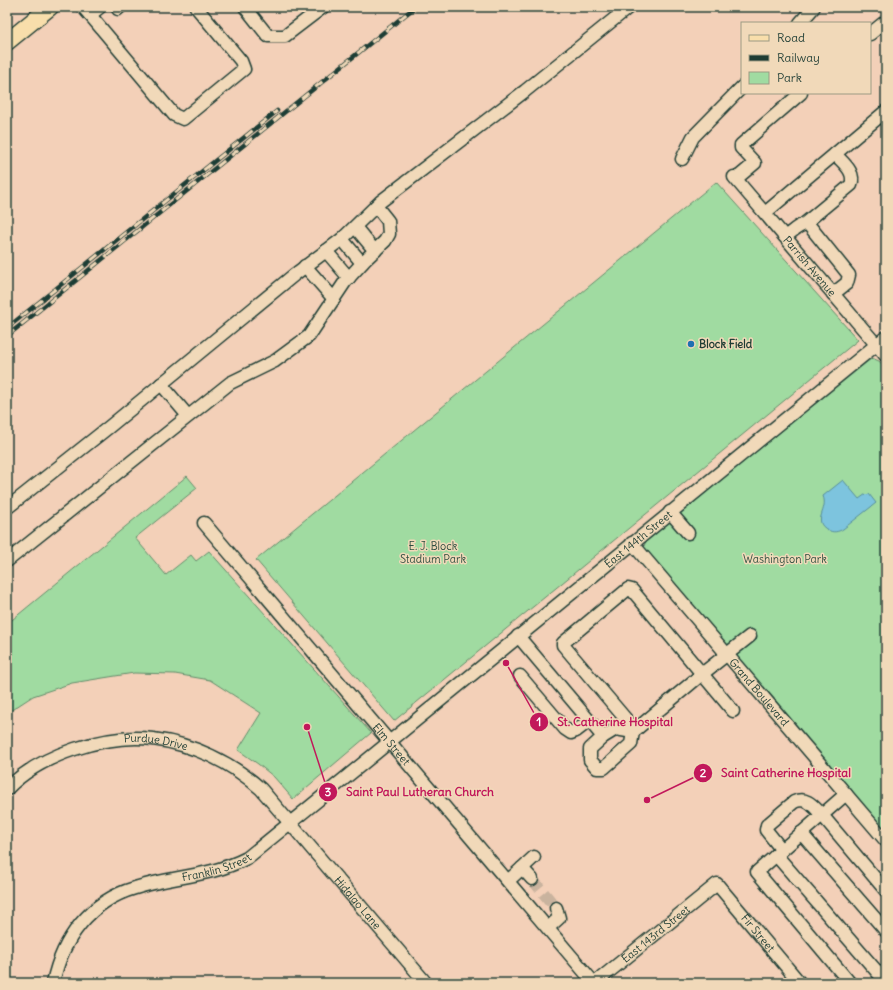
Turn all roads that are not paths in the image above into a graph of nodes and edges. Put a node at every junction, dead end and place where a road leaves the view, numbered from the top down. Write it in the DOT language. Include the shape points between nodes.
graph roads {
  1 [pos="50,7"];
  2 [pos="100,7"];
  3 [pos="117,7"];
  4 [pos="120,7"];
  5 [pos="196,7"];
  6 [pos="245,7"];
  7 [pos="323,7"];
  8 [pos="629,7"];
  9 [pos="814,7"];
  10 [pos="87,11"];
  11 [pos="886,21"];
  12 [pos="801,22"];
  13 [pos="871,33"];
  14 [pos="7,42"];
  15 [pos="741,88"];
  16 [pos="800,94"];
  17 [pos="886,111"];
  18 [pos="835,154"];
  19 [pos="682,159"];
  20 [pos="376,206"];
  21 [pos="764,213"];
  22 [pos="804,224"];
  23 [pos="355,227"];
  24 [pos="785,238"];
  25 [pos="342,239"];
  26 [pos="326,250"];
  27 [pos="375,251"];
  28 [pos="362,264"];
  29 [pos="305,266"];
  30 [pos="349,278"];
  31 [pos="833,294"];
  32 [pos="334,299"];
  33 [pos="886,337"];
  34 [pos="876,345"];
  35 [pos="886,356"];
  36 [pos="161,384"];
  37 [pos="188,416"];
  38 [pos="7,508"];
  39 [pos="670,512"];
  40 [pos="204,523"];
  41 [pos="688,533"];
  42 [pos="632,543"];
  43 [pos="7,561"];
  44 [pos="518,636"];
  45 [pos="750,636"];
  46 [pos="727,654"];
  47 [pos="702,674"];
  48 [pos="520,676"];
  49 [pos="733,710"];
  50 [pos="589,721"];
  51 [pos="634,731"];
  52 [pos="603,737"];
  53 [pos="389,741"];
  54 [pos="7,789"];
  55 [pos="846,794"];
  56 [pos="822,815"];
  57 [pos="290,822"];
  58 [pos="801,833"];
  59 [pos="886,841"];
  60 [pos="779,852"];
  61 [pos="534,857"];
  62 [pos="522,868"];
  63 [pos="532,879"];
  64 [pos="508,881"];
  65 [pos="717,884"];
  66 [pos="886,890"];
  67 [pos="556,908"];
  68 [pos="548,928"];
  69 [pos="886,931"];
  70 [pos="886,982"];
  71 [pos="53,983"];
  72 [pos="426,983"];
  73 [pos="594,983"];
  74 [pos="800,983"];
  75 [pos="850,983"];
  1 -- 14 [label="main road"];
  2 -- 10 [label="street"];
  3 -- 4 [label="street"];
  5 -- 10 [label="street" via="241,61 244,69 183,119 174,116"];
  6 -- 7 [label="street" via="268,36 285,36"];
  8 -- 20 [label="street"];
  9 -- 12 [label="street"];
  11 -- 13 [label="street"];
  15 -- 19 [label="street" via="693,137"];
  16 -- 21 [label="street, Parrish Avenue" via="741,145 755,163 735,178"];
  17 -- 18 [label="street"];
  18 -- 21 [label="street"];
  18 -- 22 [label="street" via="850,172 852,185"];
  20 -- 23 [label="street"];
  20 -- 27 [label="street" via="388,222 389,234"];
  21 -- 24 [label="street, Parrish Avenue"];
  22 -- 24 [label="street"];
  22 -- 31 [label="street" via="808,224 849,275 847,283"];
  23 -- 25 [label="street"];
  23 -- 27 [label="street"];
  24 -- 31 [label="street, Parrish Avenue"];
  25 -- 26 [label="street"];
  25 -- 28 [label="street"];
  26 -- 29 [label="street"];
  26 -- 30 [label="street"];
  27 -- 28 [label="street"];
  28 -- 30 [label="street"];
  29 -- 32 [label="street"];
  29 -- 36 [label="street"];
  30 -- 32 [label="street"];
  31 -- 34 [label="street, Parrish Avenue"];
  32 -- 37 [label="street" via="309,336 275,361 230,383"];
  33 -- 34 [label="street, East 144th Street"];
  34 -- 35 [label="street, Parrish Avenue"];
  34 -- 39 [label="street, East 144th Street"];
  36 -- 37 [label="street"];
  36 -- 38 [label="street"];
  37 -- 43 [label="street"];
  39 -- 41 [label="street"];
  39 -- 42 [label="street, East 144th Street"];
  40 -- 53 [label="street, Elm Street"];
  42 -- 44 [label="street, East 144th Street"];
  42 -- 46 [label="street, Grand Boulevard"];
  44 -- 50 [label="street"];
  44 -- 53 [label="street, East 144th Street"];
  45 -- 46 [label="street"];
  46 -- 47 [label="street"];
  46 -- 55 [label="street, Grand Boulevard"];
  47 -- 49 [label="street"];
  47 -- 51 [label="street"];
  47 -- 51 [label="street" via="630,589 563,643"];
  48 -- 50 [label="street" via="571,733"];
  50 -- 52 [label="street"];
  51 -- 52 [label="street" via="616,729"];
  51 -- 52 [label="street" via="631,744 604,768 597,768 590,760 590,749"];
  53 -- 57 [label="street, Franklin Street"];
  53 -- 64 [label="street, Elm Street"];
  54 -- 57 [label="street, Purdue Drive" via="27,772 47,760 87,745 129,739 152,739 191,748 228,764 261,789"];
  55 -- 56 [label="street"];
  55 -- 59 [label="street, Grand Boulevard"];
  56 -- 58 [label="street"];
  56 -- 60 [label="street" via="804,800 790,805 766,827"];
  56 -- 66 [label="street"];
  57 -- 71 [label="street, Franklin Street" via="258,850 237,863 209,873 135,888 106,901 74,932 60,958"];
  57 -- 72 [label="street, Hidalgo Lane"];
  58 -- 60 [label="street"];
  58 -- 69 [label="street"];
  60 -- 70 [label="street"];
  60 -- 75 [label="street" via="756,872"];
  61 -- 62 [label="street"];
  62 -- 63 [label="street"];
  62 -- 64 [label="street"];
  64 -- 68 [label="street, Elm Street"];
  65 -- 73 [label="street, East 143rd Street"];
  65 -- 74 [label="street, Fir Street"];
  67 -- 68 [label="street" via="559,918"];
  68 -- 73 [label="street, Elm Street"];
}
